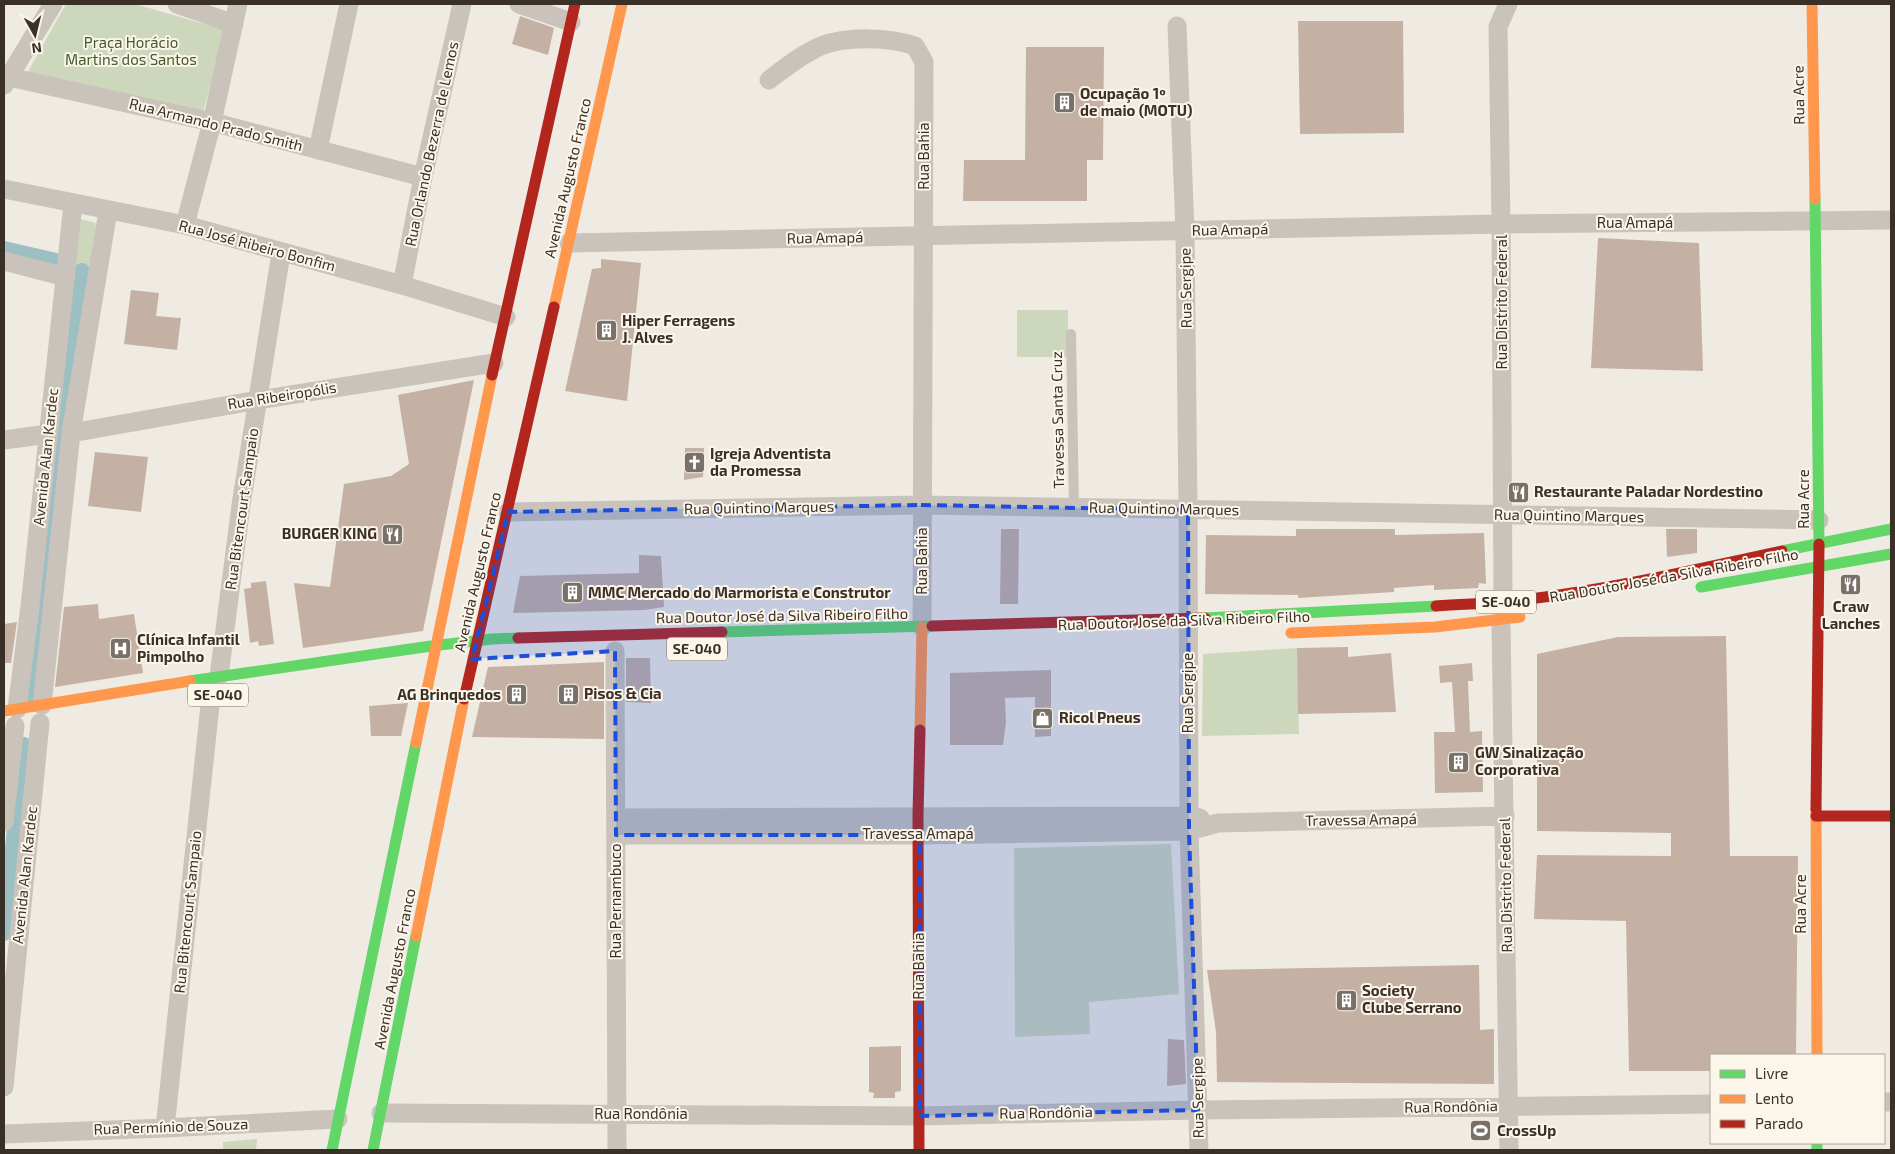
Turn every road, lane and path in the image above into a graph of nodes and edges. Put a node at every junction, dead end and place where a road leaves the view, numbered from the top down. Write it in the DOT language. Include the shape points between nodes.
graph roads {
  1 [pos="54,4"];
  2 [pos="177,4"];
  3 [pos="238,4"];
  4 [pos="349,4"];
  5 [pos="462,4"];
  6 [pos="519,4"];
  7 [pos="622,4"];
  8 [pos="1508,4"];
  9 [pos="1812,4"];
  10 [pos="573,13"];
  11 [pos="234,24"];
  12 [pos="1177,26"];
  13 [pos="769,80"];
  14 [pos="6,81"];
  15 [pos="212,122"];
  16 [pos="318,150"];
  17 [pos="423,177"];
  18 [pos="4,190"];
  19 [pos="73,204"];
  20 [pos="108,211"];
  21 [pos="1891,220"];
  22 [pos="1816,221"];
  23 [pos="1501,224"];
  24 [pos="185,225"];
  25 [pos="1185,231"];
  26 [pos="924,236"];
  27 [pos="568,243"];
  28 [pos="281,253"];
  29 [pos="4,261"];
  30 [pos="66,277"];
  31 [pos="402,284"];
  32 [pos="506,316"];
  33 [pos="1071,334"];
  34 [pos="494,364"];
  35 [pos="258,400"];
  36 [pos="70,433"];
  37 [pos="48,434"];
  38 [pos="4,440"];
  39 [pos="922,505"];
  40 [pos="1074,506"];
  41 [pos="1188,510"];
  42 [pos="508,512"];
  43 [pos="1503,515"];
  44 [pos="1819,520"];
  45 [pos="1891,529"];
  46 [pos="1819,543"];
  47 [pos="1891,554"];
  48 [pos="1819,568"];
  49 [pos="1686,589"];
  50 [pos="1502,612"];
  51 [pos="1530,616"];
  52 [pos="1189,632"];
  53 [pos="1284,633"];
  54 [pos="922,639"];
  55 [pos="477,641"];
  56 [pos="438,645"];
  57 [pos="615,651"];
  58 [pos="439,663"];
  59 [pos="419,665"];
  60 [pos="213,691"];
  61 [pos="25,719"];
  62 [pos="1505,816"];
  63 [pos="1816,816"];
  64 [pos="1891,816"];
  65 [pos="4,822"];
  66 [pos="1189,823"];
  67 [pos="918,825"];
  68 [pos="616,826"];
  69 [pos="1816,1054"];
  70 [pos="4,1087"];
  71 [pos="1710,1104"];
  72 [pos="1509,1106"];
  73 [pos="1198,1110"];
  74 [pos="381,1114"];
  75 [pos="617,1114"];
  76 [pos="919,1116"];
  77 [pos="338,1120"];
  78 [pos="165,1128"];
  79 [pos="4,1134"];
  80 [pos="332,1150"];
  81 [pos="373,1150"];
  82 [pos="617,1150"];
  83 [pos="919,1150"];
  84 [pos="1199,1150"];
  85 [pos="1509,1150"];
  1 -- 14 [label="street"];
  2 -- 11 [label="street"];
  3 -- 11 [label="street"];
  4 -- 16 [label="street"];
  5 -- 17 [label="street, Rua Orlando Bezerra de Lemos"];
  6 -- 10 [label="street"];
  7 -- 27 [label="main road, Avenida Augusto Franco"];
  8 -- 23 [label="street, Rua Distrito Federal" via="1498,27"];
  9 -- 22 [label="main road, Rua Acre"];
  10 -- 32 [label="main road, Avenida Augusto Franco"];
  11 -- 15 [label="street"];
  12 -- 25 [label="street, Rua Sergipe"];
  13 -- 26 [label="street, Rua Bahia" via="801,56 821,46 869,40 916,46 924,62"];
  14 -- 15 [label="street, Rua Armando Prado Smith"];
  15 -- 16 [label="street, Rua Armando Prado Smith"];
  15 -- 24 [label="street"];
  16 -- 17 [label="street, Rua Armando Prado Smith"];
  17 -- 31 [label="street, Rua Orlando Bezerra de Lemos"];
  18 -- 19 [label="street, Rua José Ribeiro Bonfim"];
  19 -- 20 [label="street, Rua José Ribeiro Bonfim"];
  19 -- 30 [label="street, Avenida Alan Kardec"];
  20 -- 24 [label="street, Rua José Ribeiro Bonfim"];
  20 -- 36 [label="street, Avenida Alan Kardec"];
  21 -- 22 [label="street, Rua Amapá"];
  22 -- 23 [label="street, Rua Amapá"];
  22 -- 44 [label="main road, Rua Acre"];
  23 -- 25 [label="street, Rua Amapá"];
  23 -- 43 [label="street, Rua Distrito Federal"];
  24 -- 28 [label="street, Rua José Ribeiro Bonfim"];
  25 -- 26 [label="street, Rua Amapá"];
  25 -- 41 [label="street, Rua Sergipe"];
  26 -- 27 [label="street, Rua Amapá"];
  26 -- 39 [label="street, Rua Bahia"];
  27 -- 42 [label="main road, Avenida Augusto Franco"];
  28 -- 31 [label="street, Rua José Ribeiro Bonfim"];
  28 -- 35 [label="street, Rua Bitencourt Sampaio"];
  29 -- 30 [label="street"];
  30 -- 37 [label="street, Avenida Alan Kardec"];
  31 -- 32 [label="street, Rua José Ribeiro Bonfim"];
  32 -- 34 [label="main road, Avenida Augusto Franco"];
  33 -- 40 [label="lane, Travessa Santa Cruz"];
  34 -- 35 [label="street, Rua Ribeiropólis"];
  34 -- 56 [label="main road, Avenida Augusto Franco"];
  35 -- 36 [label="street, Rua Ribeiropólis"];
  35 -- 60 [label="street, Rua Bitencourt Sampaio"];
  36 -- 61 [label="street, Avenida Alan Kardec"];
  37 -- 38 [label="street"];
  37 -- 61 [label="street, Avenida Alan Kardec" via="30,606"];
  39 -- 40 [label="street, Rua Quintino Marques"];
  39 -- 42 [label="street, Rua Quintino Marques"];
  39 -- 54 [label="street, Rua Bahia"];
  40 -- 41 [label="street, Rua Quintino Marques"];
  41 -- 43 [label="street, Rua Quintino Marques"];
  41 -- 52 [label="street, Rua Sergipe"];
  42 -- 55 [label="main road, Avenida Augusto Franco"];
  43 -- 44 [label="street, Rua Quintino Marques"];
  43 -- 50 [label="street, Rua Distrito Federal"];
  44 -- 46 [label="main road, Rua Acre"];
  45 -- 46 [label="main road, Rua Doutor José da Silva Ribeiro Filho / SE-040"];
  46 -- 48 [label="main road, Rua Acre"];
  46 -- 50 [label="main road, Rua Doutor José da Silva Ribeiro Filho / SE-040" via="1552,596"];
  47 -- 48 [label="main road, Rua Doutor José da Silva Ribeiro Filho"];
  48 -- 49 [label="main road, Rua Doutor José da Silva Ribeiro Filho"];
  48 -- 63 [label="main road, Rua Acre"];
  50 -- 51 [label="main road, Rua Doutor José da Silva Ribeiro Filho / SE-040"];
  50 -- 52 [label="main road, Rua Doutor José da Silva Ribeiro Filho / SE-040" via="1339,612"];
  50 -- 53 [label="main road, Rua Doutor José da Silva Ribeiro Filho / SE-040" via="1370,631"];
  50 -- 62 [label="street, Rua Distrito Federal"];
  52 -- 54 [label="main road, Rua Doutor José da Silva Ribeiro Filho / SE-040"];
  52 -- 66 [label="street, Rua Sergipe"];
  54 -- 55 [label="main road, Rua Doutor José da Silva Ribeiro Filho / SE-040" via="763,631"];
  54 -- 67 [label="main road, Rua Bahia"];
  55 -- 56 [label="main road, SE-040"];
  55 -- 74 [label="main road, Avenida Augusto Franco"];
  56 -- 58 [label="main road, Avenida Augusto Franco"];
  56 -- 60 [label="main road, SE-040"];
  57 -- 68 [label="street, Rua Pernambuco"];
  58 -- 59 [label="main road"];
  58 -- 77 [label="main road, Avenida Augusto Franco"];
  60 -- 61 [label="main road, SE-040"];
  60 -- 78 [label="street, Rua Bitencourt Sampaio"];
  61 -- 65 [label="street, Avenida Alan Kardec"];
  61 -- 70 [label="street, Avenida Alan Kardec"];
  62 -- 66 [label="street, Travessa Amapá"];
  62 -- 72 [label="street, Rua Distrito Federal"];
  63 -- 64 [label="main road"];
  63 -- 69 [label="main road, Rua Acre"];
  66 -- 67 [label="street, Travessa Amapá"];
  66 -- 73 [label="street, Rua Sergipe"];
  67 -- 68 [label="street, Travessa Amapá"];
  67 -- 76 [label="main road, Rua Bahia"];
  68 -- 75 [label="street, Rua Pernambuco"];
  71 -- 72 [label="street, Rua Rondônia"];
  72 -- 73 [label="street, Rua Rondônia"];
  72 -- 85 [label="street, Rua Distrito Federal"];
  73 -- 76 [label="street, Rua Rondônia"];
  73 -- 84 [label="street, Rua Sergipe"];
  74 -- 75 [label="street, Rua Rondônia"];
  74 -- 81 [label="main road, Avenida Augusto Franco"];
  75 -- 76 [label="street, Rua Rondônia"];
  75 -- 82 [label="street, Rua Pernambuco"];
  76 -- 83 [label="main road, Rua Bahia"];
  77 -- 78 [label="street, Rua Permínio de Souza"];
  77 -- 80 [label="main road, Avenida Augusto Franco"];
  78 -- 79 [label="street, Rua Permínio de Souza"];
}
